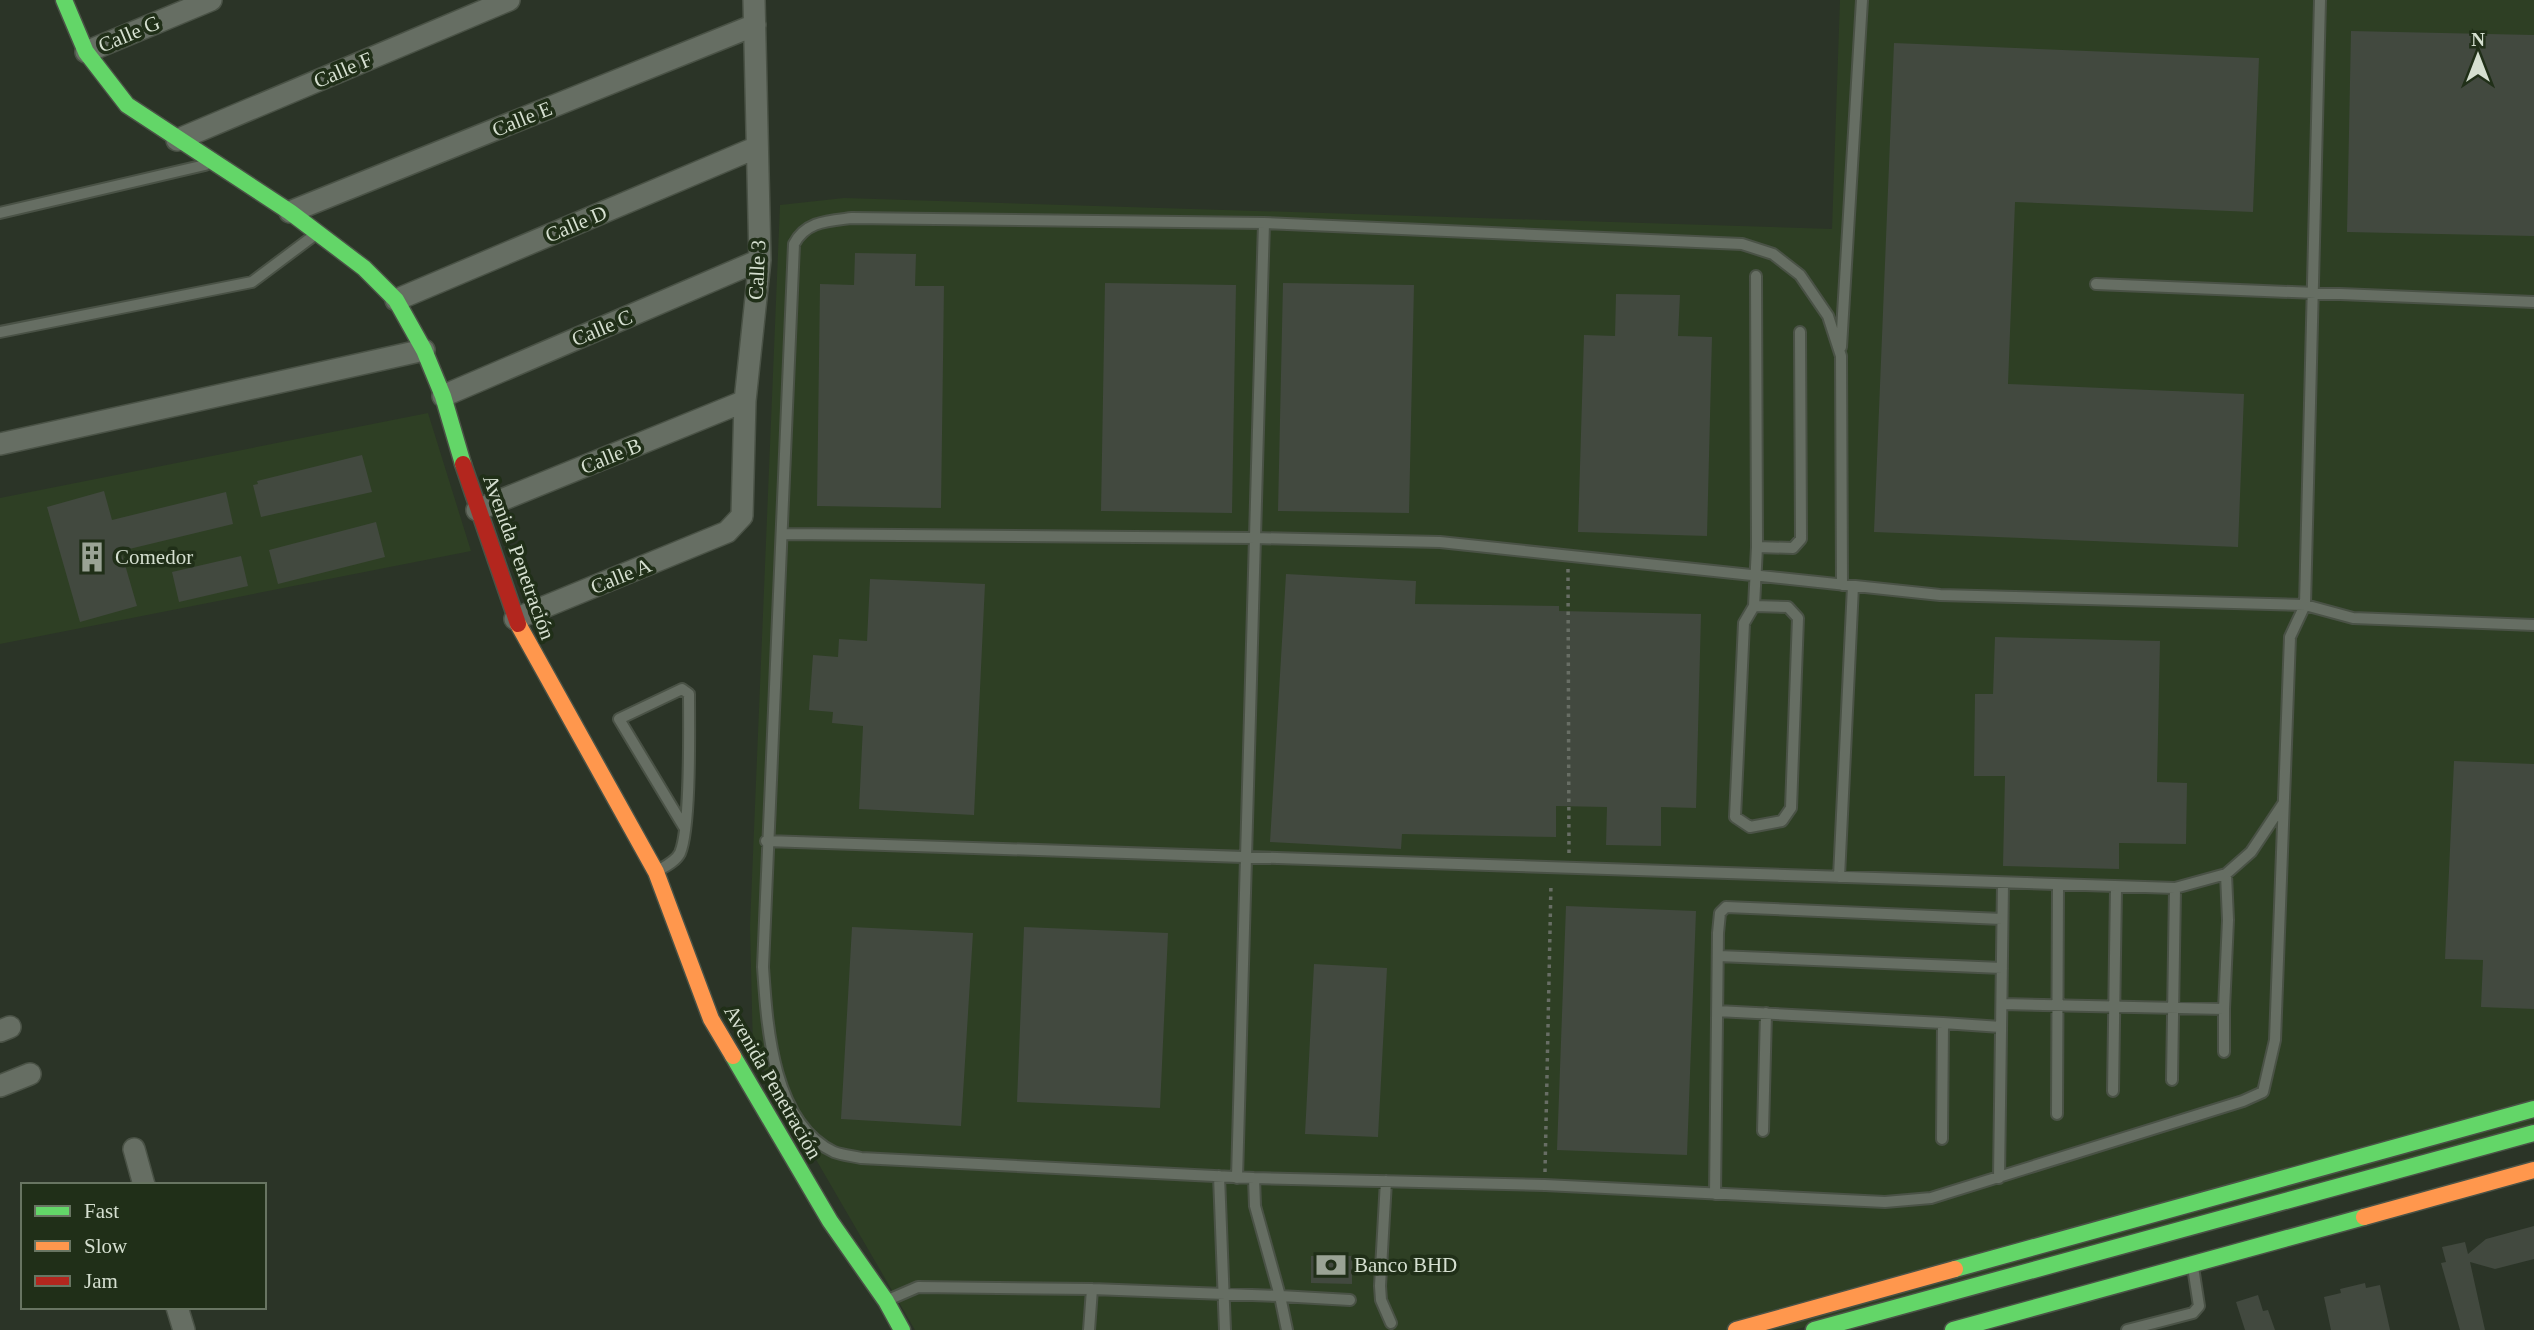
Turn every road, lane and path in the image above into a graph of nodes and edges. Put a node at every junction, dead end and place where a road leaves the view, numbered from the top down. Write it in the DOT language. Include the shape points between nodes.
graph roads {
  1 [pos="64,0"];
  2 [pos="211,0"];
  3 [pos="509,0"];
  4 [pos="754,0"];
  5 [pos="1862,0"];
  6 [pos="2320,0"];
  7 [pos="470,7"];
  8 [pos="755,25"];
  9 [pos="86,52"];
  10 [pos="177,140"];
  11 [pos="755,148"];
  12 [pos="214,163"];
  13 [pos="0,212"];
  14 [pos="290,212"];
  15 [pos="1264,223"];
  16 [pos="318,232"];
  17 [pos="760,260"];
  18 [pos="1756,276"];
  19 [pos="2096,284"];
  20 [pos="2311,294"];
  21 [pos="397,300"];
  22 [pos="2534,302"];
  23 [pos="0,332"];
  24 [pos="1800,332"];
  25 [pos="424,350"];
  26 [pos="1841,356"];
  27 [pos="443,396"];
  28 [pos="745,401"];
  29 [pos="0,444"];
  30 [pos="477,510"];
  31 [pos="727,532"];
  32 [pos="783,534"];
  33 [pos="1254,538"];
  34 [pos="1757,547"];
  35 [pos="1568,556"];
  36 [pos="1755,576"];
  37 [pos="1847,586"];
  38 [pos="2305,605"];
  39 [pos="1754,606"];
  40 [pos="515,619"];
  41 [pos="2534,625"];
  42 [pos="2284,801"];
  43 [pos="684,827"];
  44 [pos="766,841"];
  45 [pos="1249,857"];
  46 [pos="1552,867"];
  47 [pos="1569,867"];
  48 [pos="656,872"];
  49 [pos="2226,874"];
  50 [pos="1839,877"];
  51 [pos="2003,883"];
  52 [pos="2058,886"];
  53 [pos="2116,888"];
  54 [pos="2175,888"];
  55 [pos="2002,919"];
  56 [pos="1718,956"];
  57 [pos="2002,968"];
  58 [pos="2002,1004"];
  59 [pos="2060,1006"];
  60 [pos="2114,1007"];
  61 [pos="2174,1009"];
  62 [pos="2224,1009"];
  63 [pos="1717,1011"];
  64 [pos="1766,1013"];
  65 [pos="1943,1023"];
  66 [pos="2001,1027"];
  67 [pos="2224,1052"];
  68 [pos="30,1074"];
  69 [pos="2172,1080"];
  70 [pos="0,1086"];
  71 [pos="2113,1091"];
  72 [pos="2534,1109"];
  73 [pos="2057,1115"];
  74 [pos="1763,1131"];
  75 [pos="2534,1133"];
  76 [pos="1942,1139"];
  77 [pos="134,1149"];
  78 [pos="2534,1170"];
  79 [pos="1219,1176"];
  80 [pos="1237,1178"];
  81 [pos="1254,1178"];
  82 [pos="2000,1178"];
  83 [pos="1386,1181"];
  84 [pos="143,1183"];
  85 [pos="1545,1185"];
  86 [pos="1715,1194"];
  87 [pos="2192,1263"];
  88 [pos="1092,1289"];
  89 [pos="1225,1294"];
  90 [pos="1280,1296"];
  91 [pos="1350,1300"];
  92 [pos="886,1301"];
  93 [pos="178,1309"];
  94 [pos="1391,1323"];
  95 [pos="184,1330"];
  96 [pos="902,1330"];
  97 [pos="1089,1330"];
  98 [pos="1225,1330"];
  99 [pos="1287,1330"];
  100 [pos="1736,1330"];
  101 [pos="1814,1330"];
  102 [pos="1953,1330"];
  103 [pos="2127,1330"];
  1 -- 9 [label="street, Avenida Penetración"];
  2 -- 9 [label="street, Calle G"];
  3 -- 7 [label="street, Calle F"];
  4 -- 8 [label="street, Calle 3"];
  5 -- 26 [label="lane"];
  6 -- 20 [label="lane"];
  7 -- 10 [label="street, Calle F"];
  8 -- 11 [label="street, Calle 3"];
  8 -- 14 [label="street, Calle E"];
  9 -- 10 [label="street, Avenida Penetración" via="127,105"];
  10 -- 12 [label="street, Avenida Penetración"];
  11 -- 17 [label="street, Calle 3"];
  11 -- 21 [label="street, Calle D"];
  12 -- 13 [label="lane"];
  12 -- 14 [label="street, Avenida Penetración"];
  14 -- 16 [label="street, Avenida Penetración"];
  15 -- 26 [label="lane" via="1742,244 1773,254 1800,275 1828,316"];
  15 -- 32 [label="lane" via="852,218 823,221 801,230 794,244"];
  15 -- 33 [label="lane"];
  16 -- 21 [label="street, Avenida Penetración"];
  16 -- 23 [label="lane" via="253,282"];
  17 -- 27 [label="street, Calle C"];
  17 -- 28 [label="street, Calle 3"];
  18 -- 34 [label="lane"];
  19 -- 20 [label="lane"];
  20 -- 22 [label="lane"];
  20 -- 38 [label="lane"];
  21 -- 25 [label="street, Avenida Penetración"];
  24 -- 34 [label="lane" via="1801,539 1793,548"];
  25 -- 27 [label="street, Avenida Penetración"];
  25 -- 29 [label="street"];
  26 -- 37 [label="lane"];
  27 -- 30 [label="street, Avenida Penetración"];
  28 -- 30 [label="street, Calle B"];
  28 -- 31 [label="street, Calle 3" via="742,516"];
  30 -- 40 [label="street, Avenida Penetración"];
  31 -- 40 [label="street, Calle A"];
  32 -- 33 [label="lane"];
  32 -- 44 [label="lane"];
  33 -- 35 [label="lane" via="1440,542"];
  33 -- 45 [label="lane"];
  34 -- 36 [label="lane"];
  35 -- 36 [label="lane"];
  35 -- 47 [label="path"];
  36 -- 37 [label="lane"];
  36 -- 39 [label="lane"];
  37 -- 38 [label="lane" via="1940,595"];
  37 -- 50 [label="lane"];
  38 -- 41 [label="lane" via="2353,618"];
  38 -- 42 [label="lane" via="2290,637"];
  39 -- 39 [label="lane" via="1788,607 1798,618 1791,808 1782,821 1750,827 1735,817 1744,623"];
  40 -- 48 [label="street, Avenida Penetración"];
  42 -- 49 [label="lane" via="2251,852"];
  42 -- 82 [label="lane" via="2276,1040 2263,1092"];
  43 -- 43 [label="lane" via="620,719 682,689 689,694"];
  43 -- 48 [label="lane" via="679,854"];
  44 -- 45 [label="lane"];
  44 -- 79 [label="lane" via="762,967 771,1056 784,1091 817,1142 836,1153 861,1158"];
  45 -- 46 [label="lane"];
  45 -- 80 [label="lane"];
  46 -- 47 [label="lane"];
  46 -- 85 [label="path"];
  47 -- 50 [label="lane"];
  48 -- 92 [label="street, Avenida Penetración" via="721,1038 830,1222"];
  49 -- 54 [label="lane"];
  49 -- 62 [label="lane"];
  50 -- 51 [label="lane"];
  51 -- 52 [label="lane"];
  51 -- 55 [label="lane"];
  52 -- 53 [label="lane"];
  52 -- 59 [label="lane"];
  53 -- 54 [label="lane"];
  53 -- 60 [label="lane"];
  54 -- 61 [label="lane"];
  55 -- 56 [label="lane" via="1726,907 1720,914"];
  55 -- 57 [label="lane"];
  56 -- 57 [label="lane"];
  56 -- 63 [label="lane"];
  57 -- 58 [label="lane"];
  58 -- 59 [label="lane"];
  58 -- 66 [label="lane"];
  59 -- 60 [label="lane"];
  59 -- 73 [label="lane"];
  60 -- 61 [label="lane"];
  60 -- 71 [label="lane"];
  61 -- 62 [label="lane"];
  61 -- 69 [label="lane"];
  62 -- 67 [label="lane"];
  63 -- 64 [label="lane"];
  63 -- 86 [label="lane"];
  64 -- 65 [label="lane"];
  64 -- 74 [label="lane"];
  65 -- 66 [label="lane"];
  65 -- 76 [label="lane"];
  66 -- 82 [label="lane"];
  68 -- 70 [label="street"];
  72 -- 100 [label="street"];
  75 -- 101 [label="street"];
  77 -- 84 [label="street"];
  78 -- 87 [label="street"];
  79 -- 80 [label="lane"];
  79 -- 89 [label="lane"];
  80 -- 81 [label="lane"];
  81 -- 83 [label="lane"];
  81 -- 90 [label="lane" via="1255,1206"];
  82 -- 86 [label="lane" via="1931,1198 1885,1202"];
  83 -- 85 [label="lane"];
  83 -- 94 [label="lane" via="1380,1286"];
  85 -- 86 [label="lane"];
  87 -- 102 [label="street"];
  87 -- 103 [label="lane" via="2199,1306 2193,1313"];
  88 -- 89 [label="lane"];
  88 -- 92 [label="lane" via="918,1287"];
  88 -- 97 [label="lane"];
  89 -- 90 [label="lane"];
  89 -- 98 [label="lane"];
  90 -- 91 [label="lane"];
  90 -- 99 [label="lane"];
  92 -- 96 [label="street, Avenida Penetración"];
  93 -- 95 [label="street"];
}
